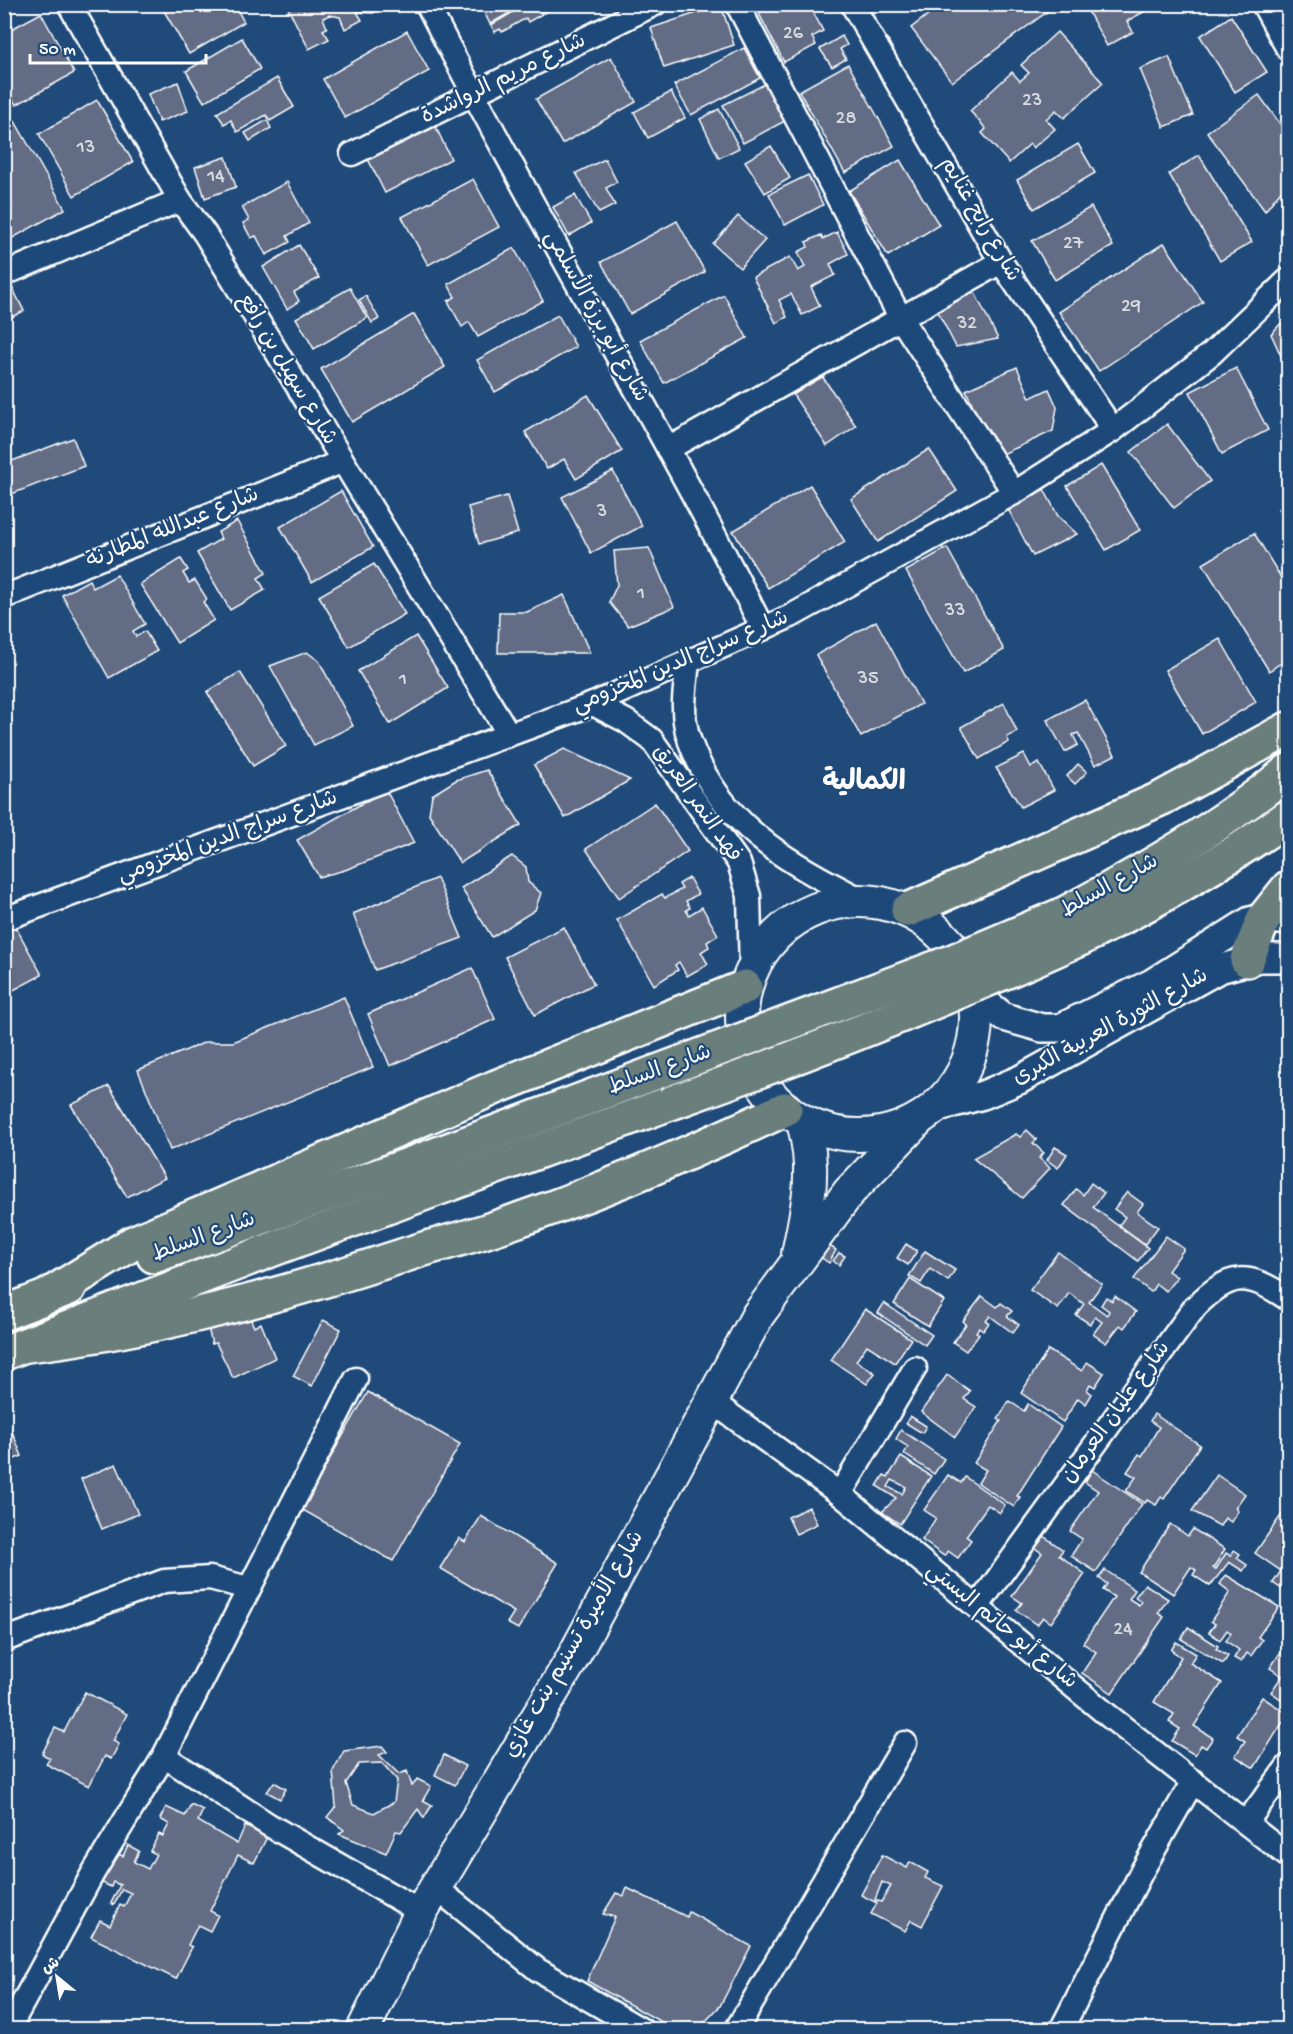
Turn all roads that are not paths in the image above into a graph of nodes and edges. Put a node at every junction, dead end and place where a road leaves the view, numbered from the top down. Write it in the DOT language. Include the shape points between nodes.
graph roads {
  1 [pos="69,4"];
  2 [pos="427,4"];
  3 [pos="655,4"];
  4 [pos="737,4"];
  5 [pos="852,4"];
  6 [pos="1263,4"];
  7 [pos="1288,49"];
  8 [pos="473,95"];
  9 [pos="352,154"];
  10 [pos="180,200"];
  11 [pos="1001,262"];
  12 [pos="4,274"];
  13 [pos="1288,280"];
  14 [pos="901,319"];
  15 [pos="1113,430"];
  16 [pos="668,449"];
  17 [pos="341,462"];
  18 [pos="1014,493"];
  19 [pos="4,597"];
  20 [pos="763,629"];
  21 [pos="688,662"];
  22 [pos="593,704"];
  23 [pos="1288,729"];
  24 [pos="508,734"];
  25 [pos="1288,771"];
  26 [pos="704,795"];
  27 [pos="1288,817"];
  28 [pos="1288,888"];
  29 [pos="862,900"];
  30 [pos="908,910"];
  31 [pos="4,919"];
  32 [pos="1276,920"];
  33 [pos="1072,927"];
  34 [pos="1288,958"];
  35 [pos="1247,960"];
  36 [pos="748,980"];
  37 [pos="975,994"];
  38 [pos="927,1113"];
  39 [pos="794,1115"];
  40 [pos="795,1267"];
  41 [pos="49,1295"];
  42 [pos="1288,1299"];
  43 [pos="4,1313"];
  44 [pos="16,1349"];
  45 [pos="915,1368"];
  46 [pos="356,1379"];
  47 [pos="711,1401"];
  48 [pos="840,1494"];
  49 [pos="248,1588"];
  50 [pos="977,1607"];
  51 [pos="4,1640"];
  52 [pos="904,1743"];
  53 [pos="164,1756"];
  54 [pos="1288,1766"];
  55 [pos="1193,1781"];
  56 [pos="1246,1823"];
  57 [pos="1288,1856"];
  58 [pos="428,1900"];
  59 [pos="8,2030"];
  60 [pos="363,2030"];
  61 [pos="642,2030"];
  62 [pos="736,2030"];
  63 [pos="1061,2030"];
  1 -- 10 [label="street, شارع سهيل بن رافع"];
  2 -- 8 [label="street, شارع أبو برزة الأسلمي"];
  3 -- 8 [label="street, شارع مريم الرواشدة"];
  4 -- 14 [label="street"];
  5 -- 11 [label="street, شارع رابح غنايم"];
  6 -- 7 [label="street"];
  8 -- 9 [label="street, شارع مريم الرواشدة"];
  8 -- 16 [label="street, شارع أبو برزة الأسلمي"];
  10 -- 12 [label="street"];
  10 -- 17 [label="street, شارع سهيل بن رافع" via="205,234"];
  11 -- 14 [label="street"];
  11 -- 15 [label="street, شارع رابح غنايم"];
  13 -- 15 [label="street, شارع سراج الدين المخزومي" via="1212,352"];
  14 -- 16 [label="street"];
  14 -- 18 [label="street"];
  15 -- 18 [label="street, شارع سراج الدين المخزومي"];
  16 -- 20 [label="street, شارع أبو برزة الأسلمي"];
  17 -- 19 [label="street, شارع عبدالله المطارنة"];
  17 -- 24 [label="street, شارع سهيل بن رافع"];
  18 -- 20 [label="street, شارع سراج الدين المخزومي" via="851,585"];
  20 -- 21 [label="street, شارع سراج الدين المخزومي"];
  21 -- 22 [label="street, شارع سراج الدين المخزومي"];
  21 -- 26 [label="street, فهد النمر العريق" via="685,723"];
  22 -- 24 [label="street, شارع سراج الدين المخزومي"];
  22 -- 26 [label="street, فهد النمر العريق" via="652,740"];
  23 -- 30 [label="main road" via="1162,798"];
  24 -- 31 [label="street, شارع سراج الدين المخزومي"];
  25 -- 33 [label="main road, شارع السلط" via="1212,828 1138,874"];
  26 -- 29 [label="street, فهد النمر العريق" via="769,846"];
  26 -- 36 [label="street, فهد النمر العريق" via="745,876 750,914"];
  27 -- 33 [label="main road, شارع السلط" via="1190,880"];
  28 -- 32 [label="main road"];
  29 -- 30 [label="main road, شارع الأميرة تسنيم بنت غازي"];
  29 -- 36 [label="main road, شارع الأميرة تسنيم بنت غازي" via="845,900 807,912 775,935 756,959"];
  30 -- 37 [label="main road, شارع الأميرة تسنيم بنت غازي" via="939,930 962,959"];
  32 -- 35 [label="main road"];
  32 -- 37 [label="street, شارع الثورة العربية الكبرى" via="1250,921 1152,983 1060,1028 1042,1028 1004,1017"];
  33 -- 41 [label="main road, شارع السلط, bridge" via="951,962"];
  33 -- 44 [label="main road, شارع السلط, bridge" via="943,1000 825,1048 281,1245"];
  34 -- 35 [label="street, شارع الثورة العربية الكبرى"];
  35 -- 38 [label="street, شارع الثورة العربية الكبرى" via="1219,969 1019,1080"];
  36 -- 39 [label="main road" via="740,1021 746,1054 761,1084"];
  36 -- 41 [label="main road" via="154,1234 103,1260"];
  37 -- 38 [label="main road, شارع الأميرة تسنيم بنت غازي" via="976,1035 971,1056 962,1075"];
  38 -- 39 [label="main road" via="880,1134 851,1135 823,1130"];
  38 -- 40 [label="main road, شارع الأميرة تسنيم بنت غازي" via="849,1192"];
  39 -- 40 [label="main road, شارع الأميرة تسنيم بنت غازي" via="812,1163 811,1192"];
  39 -- 44 [label="main road" via="483,1232 351,1274 92,1338"];
  40 -- 47 [label="main road, شارع الأميرة تسنيم بنت غازي" via="758,1315"];
  41 -- 43 [label="main road, شارع السلط"];
  42 -- 50 [label="street, شارع عليان العرمان" via="1255,1279 1239,1279 1210,1292 1183,1323"];
  45 -- 48 [label="street"];
  46 -- 49 [label="street"];
  47 -- 48 [label="street, شارع أبو حاتم البستي"];
  47 -- 58 [label="main road, شارع الأميرة تسنيم بنت غازي" via="572,1660"];
  48 -- 50 [label="street, شارع أبو حاتم البستي"];
  49 -- 51 [label="street" via="210,1578 164,1581"];
  49 -- 53 [label="street"];
  50 -- 55 [label="street, شارع أبو حاتم البستي"];
  52 -- 62 [label="street"];
  53 -- 58 [label="street" via="269,1825"];
  53 -- 59 [label="street" via="93,1873"];
  54 -- 56 [label="street"];
  55 -- 56 [label="street, شارع أبو حاتم البستي"];
  55 -- 63 [label="street"];
  56 -- 57 [label="street, شارع أبو حاتم البستي"];
  58 -- 60 [label="main road, شارع الأميرة تسنيم بنت غازي"];
  58 -- 61 [label="street"];
}
